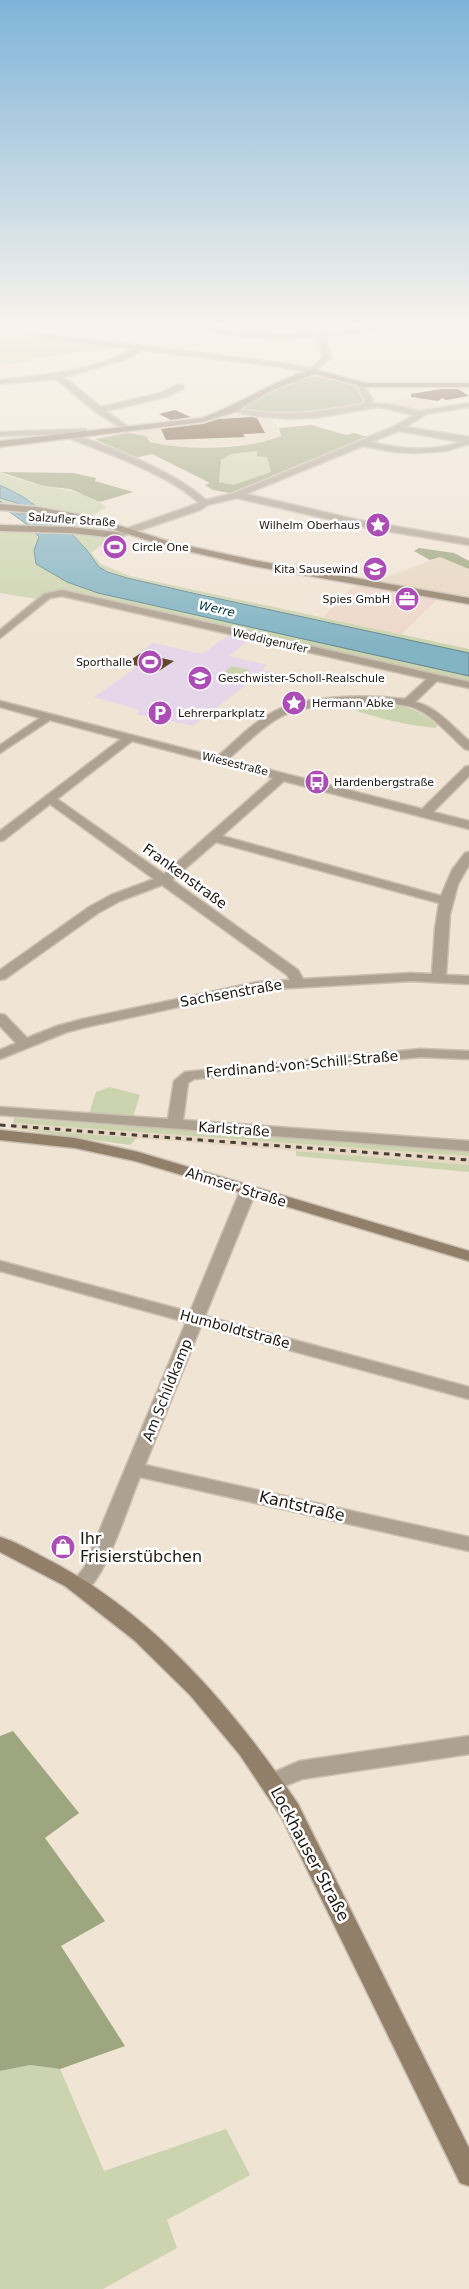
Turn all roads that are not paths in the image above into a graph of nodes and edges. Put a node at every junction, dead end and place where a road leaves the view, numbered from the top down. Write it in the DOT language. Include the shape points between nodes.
graph roads {
  1 [pos="92,434"];
  2 [pos="385,434"];
  3 [pos="433,434"];
  4 [pos="72,436"];
  5 [pos="469,440"];
  6 [pos="363,443"];
  7 [pos="0,444"];
  8 [pos="237,495"];
  9 [pos="204,503"];
  10 [pos="0,508"];
  11 [pos="2,528"];
  12 [pos="127,530"];
  13 [pos="115,531"];
  14 [pos="469,533"];
  15 [pos="457,540"];
  16 [pos="469,542"];
  17 [pos="172,545"];
  18 [pos="469,601"];
  19 [pos="0,635"];
  20 [pos="434,678"];
  21 [pos="469,685"];
  22 [pos="408,703"];
  23 [pos="0,704"];
  24 [pos="48,717"];
  25 [pos="129,738"];
  26 [pos="469,747"];
  27 [pos="0,750"];
  28 [pos="220,760"];
  29 [pos="469,769"];
  30 [pos="282,776"];
  31 [pos="49,800"];
  32 [pos="425,813"];
  33 [pos="469,825"];
  34 [pos="0,837"];
  35 [pos="214,837"];
  36 [pos="469,856"];
  37 [pos="164,880"];
  38 [pos="444,900"];
  39 [pos="0,976"];
  40 [pos="438,977"];
  41 [pos="469,980"];
  42 [pos="298,983"];
  43 [pos="0,1018"];
  44 [pos="25,1044"];
  45 [pos="0,1055"];
  46 [pos="469,1055"];
  47 [pos="0,1111"];
  48 [pos="175,1125"];
  49 [pos="0,1134"];
  50 [pos="469,1146"];
  51 [pos="248,1191"];
  52 [pos="469,1256"];
  53 [pos="0,1266"];
  54 [pos="197,1319"];
  55 [pos="469,1393"];
  56 [pos="135,1469"];
  57 [pos="0,1544"];
  58 [pos="469,1544"];
  59 [pos="86,1579"];
  60 [pos="469,1745"];
  61 [pos="272,1782"];
  62 [pos="469,2174"];
  1 -- 4 [label="street"];
  2 -- 6 [label="street"];
  3 -- 5 [label="street"];
  4 -- 7 [label="street"];
  4 -- 9 [label="street" via="162,476"];
  5 -- 6 [label="street" via="461,445 422,452 390,450"];
  6 -- 8 [label="street"];
  8 -- 9 [label="street"];
  8 -- 15 [label="street"];
  9 -- 12 [label="street"];
  10 -- 13 [label="street, Salzufler Straße" via="60,515"];
  11 -- 13 [label="street, Salzufler Straße"];
  12 -- 13 [label="street"];
  12 -- 17 [label="street, Salzufler Straße"];
  13 -- 17 [label="street, Salzufler Straße"];
  14 -- 15 [label="street"];
  15 -- 16 [label="street"];
  17 -- 18 [label="street, Salzufler Straße" via="294,571"];
  19 -- 20 [label="street, Weddigenufer" via="47,596 56,593"];
  20 -- 21 [label="street, Weddigenufer"];
  20 -- 22 [label="street"];
  22 -- 26 [label="street" via="430,714"];
  22 -- 28 [label="street" via="330,703 290,708 274,716"];
  23 -- 24 [label="street, Wiesestraße"];
  24 -- 25 [label="street, Wiesestraße"];
  24 -- 27 [label="street"];
  25 -- 28 [label="street, Wiesestraße"];
  25 -- 31 [label="street"];
  28 -- 30 [label="street, Wiesestraße"];
  29 -- 32 [label="street"];
  30 -- 32 [label="street, Wiesestraße"];
  30 -- 35 [label="street"];
  31 -- 34 [label="street"];
  31 -- 37 [label="street, Frankenstraße"];
  32 -- 33 [label="street, Wiesestraße"];
  35 -- 37 [label="street"];
  35 -- 38 [label="street"];
  36 -- 38 [label="street" via="450,882"];
  37 -- 39 [label="street" via="101,906"];
  37 -- 42 [label="street, Frankenstraße" via="293,973"];
  38 -- 40 [label="street"];
  40 -- 41 [label="street, Sachsenstraße"];
  40 -- 42 [label="street, Sachsenstraße"];
  42 -- 44 [label="street, Sachsenstraße" via="233,990 82,1023"];
  43 -- 44 [label="street"];
  44 -- 45 [label="street, Sachsenstraße"];
  46 -- 48 [label="street, Ferdinand-von-Schill-Straße" via="420,1053 190,1075 181,1081"];
  47 -- 48 [label="street, Karlstraße"];
  48 -- 50 [label="street, Karlstraße"];
  49 -- 51 [label="street, Ahmser Straße" via="108,1150"];
  51 -- 52 [label="street, Ahmser Straße"];
  51 -- 54 [label="street, Am Schildkamp"];
  53 -- 54 [label="street, Humboldtstraße"];
  54 -- 55 [label="street, Humboldtstraße"];
  54 -- 56 [label="street, Am Schildkamp"];
  56 -- 58 [label="street, Kantstraße"];
  56 -- 59 [label="street, Am Schildkamp"];
  57 -- 59 [label="street, Lockhauser Straße"];
  59 -- 61 [label="street, Lockhauser Straße" via="114,1612 177,1670"];
  60 -- 61 [label="street" via="314,1768 285,1775"];
  61 -- 62 [label="street, Lockhauser Straße" via="293,1818"];
}
